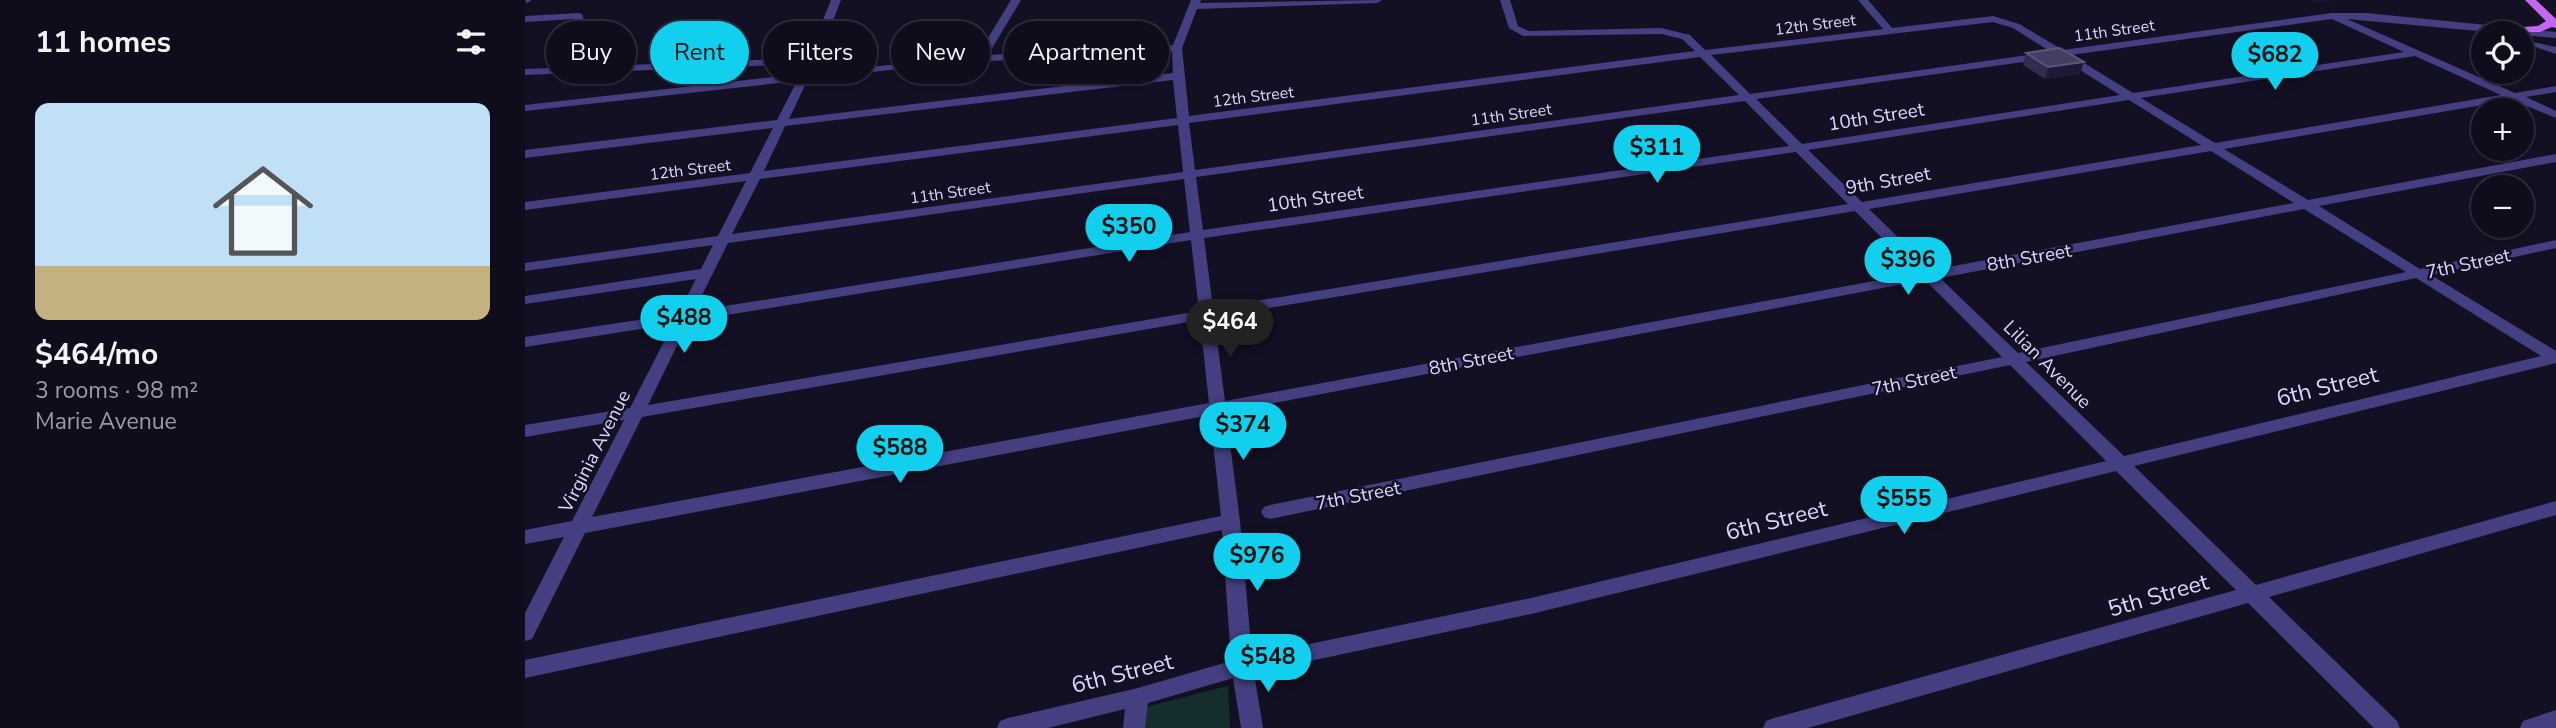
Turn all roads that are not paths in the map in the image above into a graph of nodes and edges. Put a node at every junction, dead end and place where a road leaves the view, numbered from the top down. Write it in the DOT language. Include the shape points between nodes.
graph roads {
  1 [pos="836,0"];
  2 [pos="1016,0"];
  3 [pos="1377,0"];
  4 [pos="1506,0"];
  5 [pos="1863,0"];
  6 [pos="2530,0"];
  7 [pos="2547,0"];
  8 [pos="1195,3"];
  9 [pos="2332,16"];
  10 [pos="525,19"];
  11 [pos="579,20"];
  12 [pos="828,21"];
  13 [pos="2555,25"];
  14 [pos="2471,26"];
  15 [pos="2534,29"];
  16 [pos="1889,30"];
  17 [pos="990,43"];
  18 [pos="2537,44"];
  19 [pos="1177,48"];
  20 [pos="2556,51"];
  21 [pos="2415,52"];
  22 [pos="1704,53"];
  23 [pos="2059,54"];
  24 [pos="990,58"];
  25 [pos="763,63"];
  26 [pos="525,72"];
  27 [pos="1178,76"];
  28 [pos="763,82"];
  29 [pos="800,84"];
  30 [pos="2556,89"];
  31 [pos="2515,96"];
  32 [pos="1746,97"];
  33 [pos="2134,101"];
  34 [pos="525,108"];
  35 [pos="2556,115"];
  36 [pos="1184,121"];
  37 [pos="781,123"];
  38 [pos="2213,147"];
  39 [pos="1797,148"];
  40 [pos="525,154"];
  41 [pos="2556,158"];
  42 [pos="1190,174"];
  43 [pos="755,176"];
  44 [pos="2306,205"];
  45 [pos="525,206"];
  46 [pos="1859,206"];
  47 [pos="1197,235"];
  48 [pos="723,240"];
  49 [pos="2556,244"];
  50 [pos="525,267"];
  51 [pos="705,273"];
  52 [pos="2418,273"];
  53 [pos="1927,276"];
  54 [pos="525,300"];
  55 [pos="1205,314"];
  56 [pos="683,318"];
  57 [pos="525,342"];
  58 [pos="2556,357"];
  59 [pos="2015,359"];
  60 [pos="1216,407"];
  61 [pos="636,412"];
  62 [pos="525,431"];
  63 [pos="2118,464"];
  64 [pos="2556,508"];
  65 [pos="1270,512"];
  66 [pos="1231,521"];
  67 [pos="577,526"];
  68 [pos="525,537"];
  69 [pos="2251,593"];
  70 [pos="525,633"];
  71 [pos="1242,667"];
  72 [pos="525,669"];
  73 [pos="1138,697"];
  74 [pos="2556,720"];
  75 [pos="1008,728"];
  76 [pos="1134,728"];
  77 [pos="1252,728"];
  78 [pos="1775,728"];
  79 [pos="2389,728"];
  80 [pos="2531,728"];
  1 -- 12 [label="street, Virginia Avenue"];
  2 -- 17 [label="street"];
  3 -- 8 [label="street"];
  4 -- 22 [label="street, Lilian Avenue" via="1518,31 1535,35 1676,33"];
  5 -- 16 [label="street"];
  6 -- 13 [label="main road"];
  7 -- 13 [label="main road"];
  8 -- 19 [label="street"];
  9 -- 14 [label="street, 11th Street"];
  9 -- 21 [label="street"];
  9 -- 23 [label="street, 11th Street"];
  10 -- 11 [label="street" via="576,16"];
  13 -- 15 [label="main road"];
  16 -- 22 [label="street, 12th Street"];
  16 -- 23 [label="street, 12th Street" via="1997,19 2013,24"];
  18 -- 20 [label="street"];
  19 -- 24 [label="street"];
  19 -- 27 [label="street"];
  21 -- 31 [label="street"];
  21 -- 33 [label="street"];
  22 -- 32 [label="street, Lilian Avenue"];
  22 -- 36 [label="street, 12th Street"];
  23 -- 32 [label="street, 11th Street"];
  23 -- 33 [label="street"];
  25 -- 26 [label="street"];
  27 -- 36 [label="street"];
  27 -- 37 [label="street"];
  28 -- 34 [label="street"];
  29 -- 37 [label="street, Virginia Avenue"];
  30 -- 31 [label="street, 9th Street"];
  31 -- 35 [label="street"];
  31 -- 38 [label="street, 9th Street"];
  32 -- 39 [label="street, Lilian Avenue"];
  32 -- 42 [label="street, 11th Street"];
  33 -- 38 [label="street"];
  33 -- 39 [label="street, 10th Street" via="2112,99"];
  36 -- 42 [label="street"];
  36 -- 43 [label="street, 12th Street"];
  37 -- 40 [label="street"];
  37 -- 43 [label="street, Virginia Avenue"];
  38 -- 44 [label="street"];
  38 -- 46 [label="street, 9th Street"];
  39 -- 46 [label="street, Lilian Avenue"];
  39 -- 47 [label="street, 10th Street"];
  41 -- 44 [label="street, 8th Street"];
  42 -- 47 [label="street"];
  42 -- 48 [label="street, 11th Street"];
  43 -- 45 [label="street, 12th Street"];
  43 -- 48 [label="street, Virginia Avenue"];
  44 -- 52 [label="street"];
  44 -- 53 [label="street, 8th Street"];
  46 -- 53 [label="street, Lilian Avenue"];
  46 -- 55 [label="street, 9th Street"];
  47 -- 55 [label="street"];
  47 -- 56 [label="street, 10th Street"];
  48 -- 50 [label="street, 11th Street"];
  48 -- 51 [label="street, Virginia Avenue"];
  49 -- 52 [label="street, 7th Street"];
  51 -- 54 [label="street"];
  51 -- 56 [label="street, Virginia Avenue"];
  52 -- 58 [label="street"];
  52 -- 59 [label="street, 7th Street"];
  53 -- 59 [label="street, Lilian Avenue"];
  53 -- 60 [label="street, 8th Street"];
  55 -- 60 [label="street"];
  55 -- 61 [label="street"];
  56 -- 57 [label="street, 10th Street"];
  56 -- 61 [label="street, Virginia Avenue"];
  58 -- 63 [label="street, 6th Street"];
  59 -- 63 [label="street, Lilian Avenue"];
  59 -- 65 [label="street, 7th Street"];
  60 -- 66 [label="street"];
  60 -- 67 [label="street"];
  61 -- 62 [label="street"];
  61 -- 67 [label="street, Virginia Avenue"];
  63 -- 69 [label="street, Lilian Avenue"];
  63 -- 71 [label="street, 6th Street" via="1544,602"];
  64 -- 69 [label="street, 5th Street"];
  66 -- 71 [label="street"];
  66 -- 72 [label="street"];
  67 -- 68 [label="street"];
  67 -- 70 [label="street, Virginia Avenue"];
  69 -- 78 [label="street, 5th Street"];
  69 -- 79 [label="street, Lilian Avenue"];
  71 -- 73 [label="street, 6th Street"];
  71 -- 77 [label="street"];
  73 -- 75 [label="street, 6th Street"];
  73 -- 76 [label="street"];
  74 -- 80 [label="street"];
}
